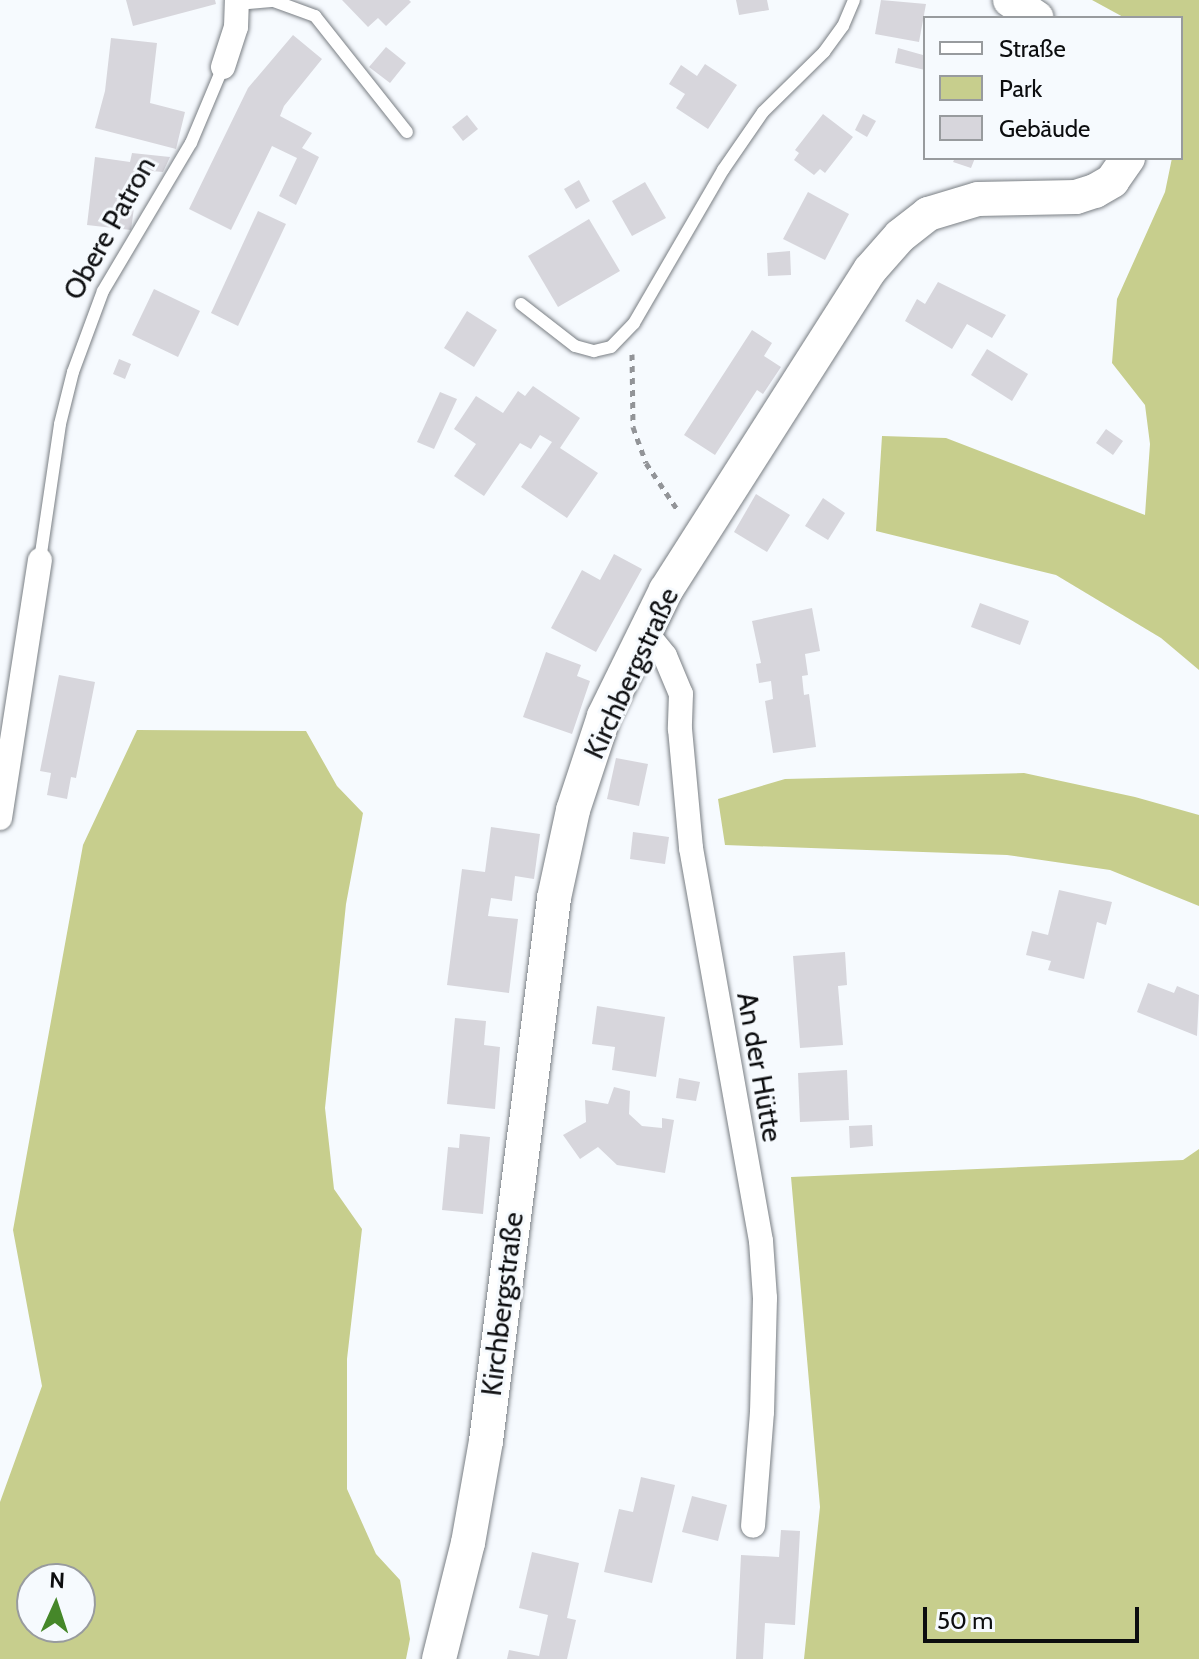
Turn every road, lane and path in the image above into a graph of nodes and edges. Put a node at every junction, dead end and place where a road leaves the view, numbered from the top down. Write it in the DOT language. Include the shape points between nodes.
graph roads {
  1 [pos="854,0"];
  2 [pos="1010,0"];
  3 [pos="237,2"];
  4 [pos="1034,16"];
  5 [pos="223,67"];
  6 [pos="407,132"];
  7 [pos="1127,160"];
  8 [pos="521,304"];
  9 [pos="634,323"];
  10 [pos="701,536"];
  11 [pos="40,560"];
  12 [pos="644,630"];
  13 [pos="0,818"];
  14 [pos="753,1526"];
  15 [pos="439,1659"];
  1 -- 9 [label="lane" via="824,52 763,112 723,170"];
  2 -- 4 [label="street"];
  3 -- 5 [label="street, Obere Patron" via="236,27"];
  3 -- 6 [label="lane, Obere Patron" via="274,1 315,16"];
  5 -- 11 [label="lane, Obere Patron" via="191,143 103,291 60,424"];
  7 -- 10 [label="street, Kirchbergstraße" via="1112,181 1095,191 1076,197 978,199 928,214 900,236 870,270"];
  8 -- 9 [label="lane" via="575,346 594,351 611,347"];
  9 -- 10 [label="path" via="633,427 646,463"];
  10 -- 12 [label="street, Kirchbergstraße"];
  11 -- 13 [label="street, Obere Patron"];
  12 -- 14 [label="street, An der Hütte" via="669,664 681,694 691,848 761,1241 763,1399"];
  12 -- 15 [label="street, Kirchbergstraße" via="604,716 573,810 554,898 486,1441"];
}
